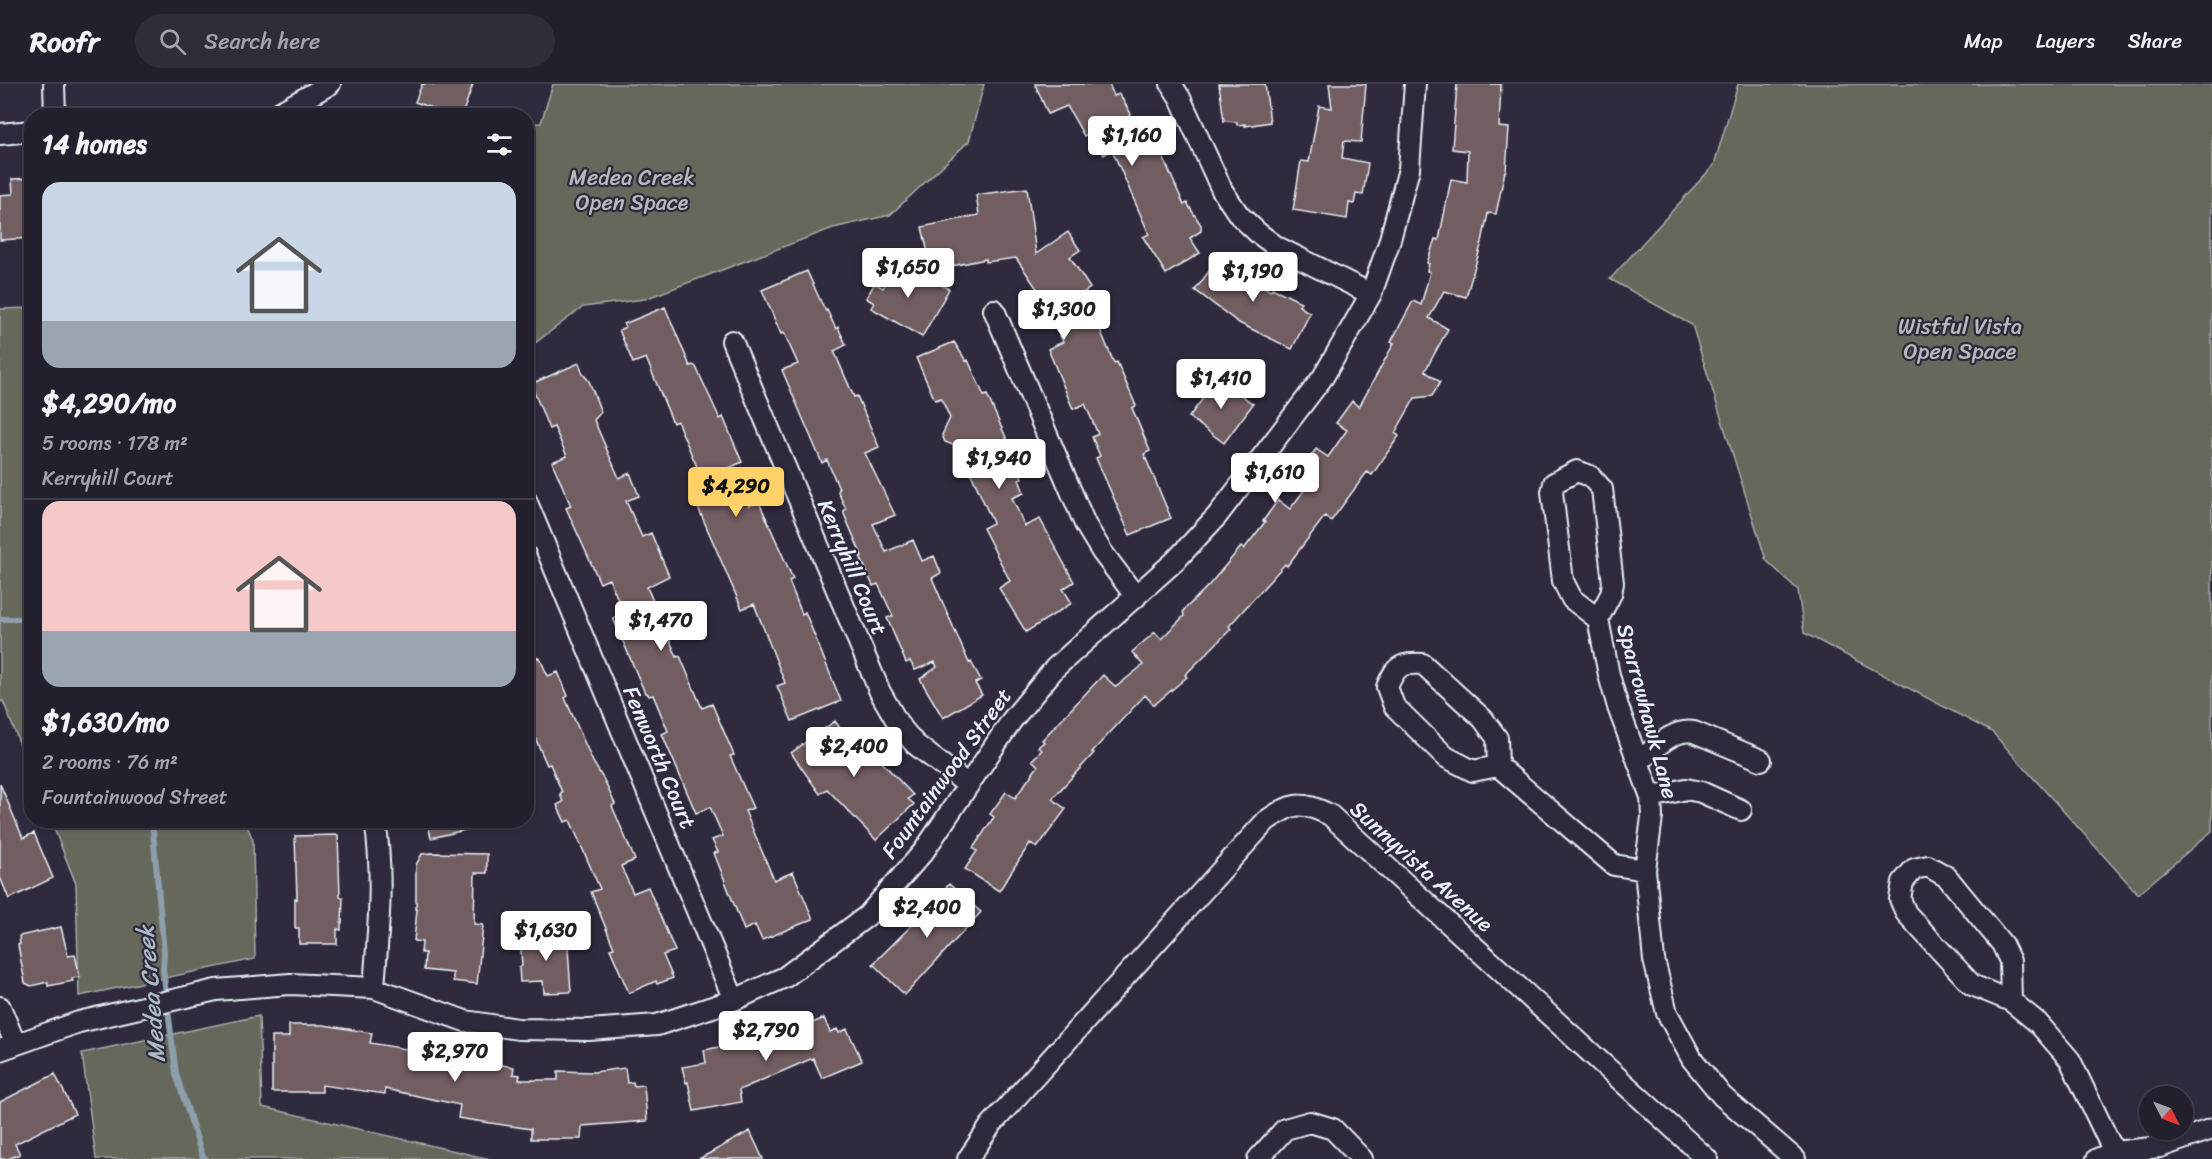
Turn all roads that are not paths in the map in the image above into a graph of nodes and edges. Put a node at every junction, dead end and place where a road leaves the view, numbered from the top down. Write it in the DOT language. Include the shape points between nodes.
graph roads {
  1 [pos="54,84"];
  2 [pos="330,84"];
  3 [pos="1171,84"];
  4 [pos="1415,84"];
  5 [pos="55,108"];
  6 [pos="287,108"];
  7 [pos="24,132"];
  8 [pos="0,134"];
  9 [pos="1371,294"];
  10 [pos="994,310"];
  11 [pos="732,341"];
  12 [pos="534,519"];
  13 [pos="1136,597"];
  14 [pos="1598,619"];
  15 [pos="1761,760"];
  16 [pos="1638,762"];
  17 [pos="1498,766"];
  18 [pos="968,785"];
  19 [pos="1651,797"];
  20 [pos="1741,810"];
  21 [pos="376,828"];
  22 [pos="1645,870"];
  23 [pos="374,988"];
  24 [pos="734,1000"];
  25 [pos="2011,1001"];
  26 [pos="0,1007"];
  27 [pos="7,1047"];
  28 [pos="2212,1129"];
  29 [pos="2106,1155"];
  30 [pos="968,1159"];
  31 [pos="1258,1159"];
  32 [pos="1362,1159"];
  33 [pos="1707,1159"];
  34 [pos="1795,1159"];
  1 -- 5 [label="street"];
  2 -- 6 [label="street"];
  3 -- 9 [label="street" via="1222,190 1239,214 1277,247"];
  4 -- 9 [label="street, Fountainwood Street" via="1409,169"];
  7 -- 8 [label="street"];
  9 -- 13 [label="street, Fountainwood Street" via="1323,377 1254,470 1217,516"];
  10 -- 13 [label="street" via="1085,524"];
  11 -- 18 [label="street, Kerryhill Court" via="880,692 915,744"];
  12 -- 24 [label="street, Fenworth Court"];
  13 -- 18 [label="street, Fountainwood Street" via="1055,668 1012,720"];
  14 -- 14 [label="street, Sparrowhawk Lane" via="1613,583 1602,489 1590,476 1577,471 1554,483 1552,492 1563,581 1572,599"];
  14 -- 16 [label="street, Sparrowhawk Lane" via="1609,675"];
  15 -- 16 [label="street" via="1685,730"];
  16 -- 19 [label="street, Sparrowhawk Lane"];
  17 -- 17 [label="street" via="1473,771 1446,758 1394,706 1387,687 1394,670 1406,663 1423,664 1483,719 1497,738"];
  17 -- 22 [label="street" via="1614,865"];
  18 -- 24 [label="street, Fountainwood Street" via="924,851 867,916 785,977"];
  19 -- 20 [label="street" via="1686,789"];
  19 -- 22 [label="street, Sparrowhawk Lane"];
  21 -- 23 [label="street" via="381,904"];
  22 -- 34 [label="street, Sparrowhawk Lane" via="1654,960 1668,1013 1692,1059 1722,1096"];
  23 -- 24 [label="street, Fountainwood Street" via="465,1021 518,1029 589,1030 657,1024"];
  23 -- 27 [label="street, Fountainwood Street" via="290,984 216,990 79,1022"];
  25 -- 25 [label="street" via="2010,961 2002,945 1947,877 1928,866 1914,869 1903,882 1900,899 1906,913 1972,985"];
  25 -- 29 [label="street" via="2038,1023 2070,1060"];
  26 -- 27 [label="street"];
  28 -- 29 [label="street" via="2160,1147"];
  30 -- 33 [label="street, Sunnyvista Avenue" via="991,1125 1266,820 1287,807 1309,805 1330,814"];
  31 -- 32 [label="street" via="1285,1128 1310,1122 1334,1129"];
}
